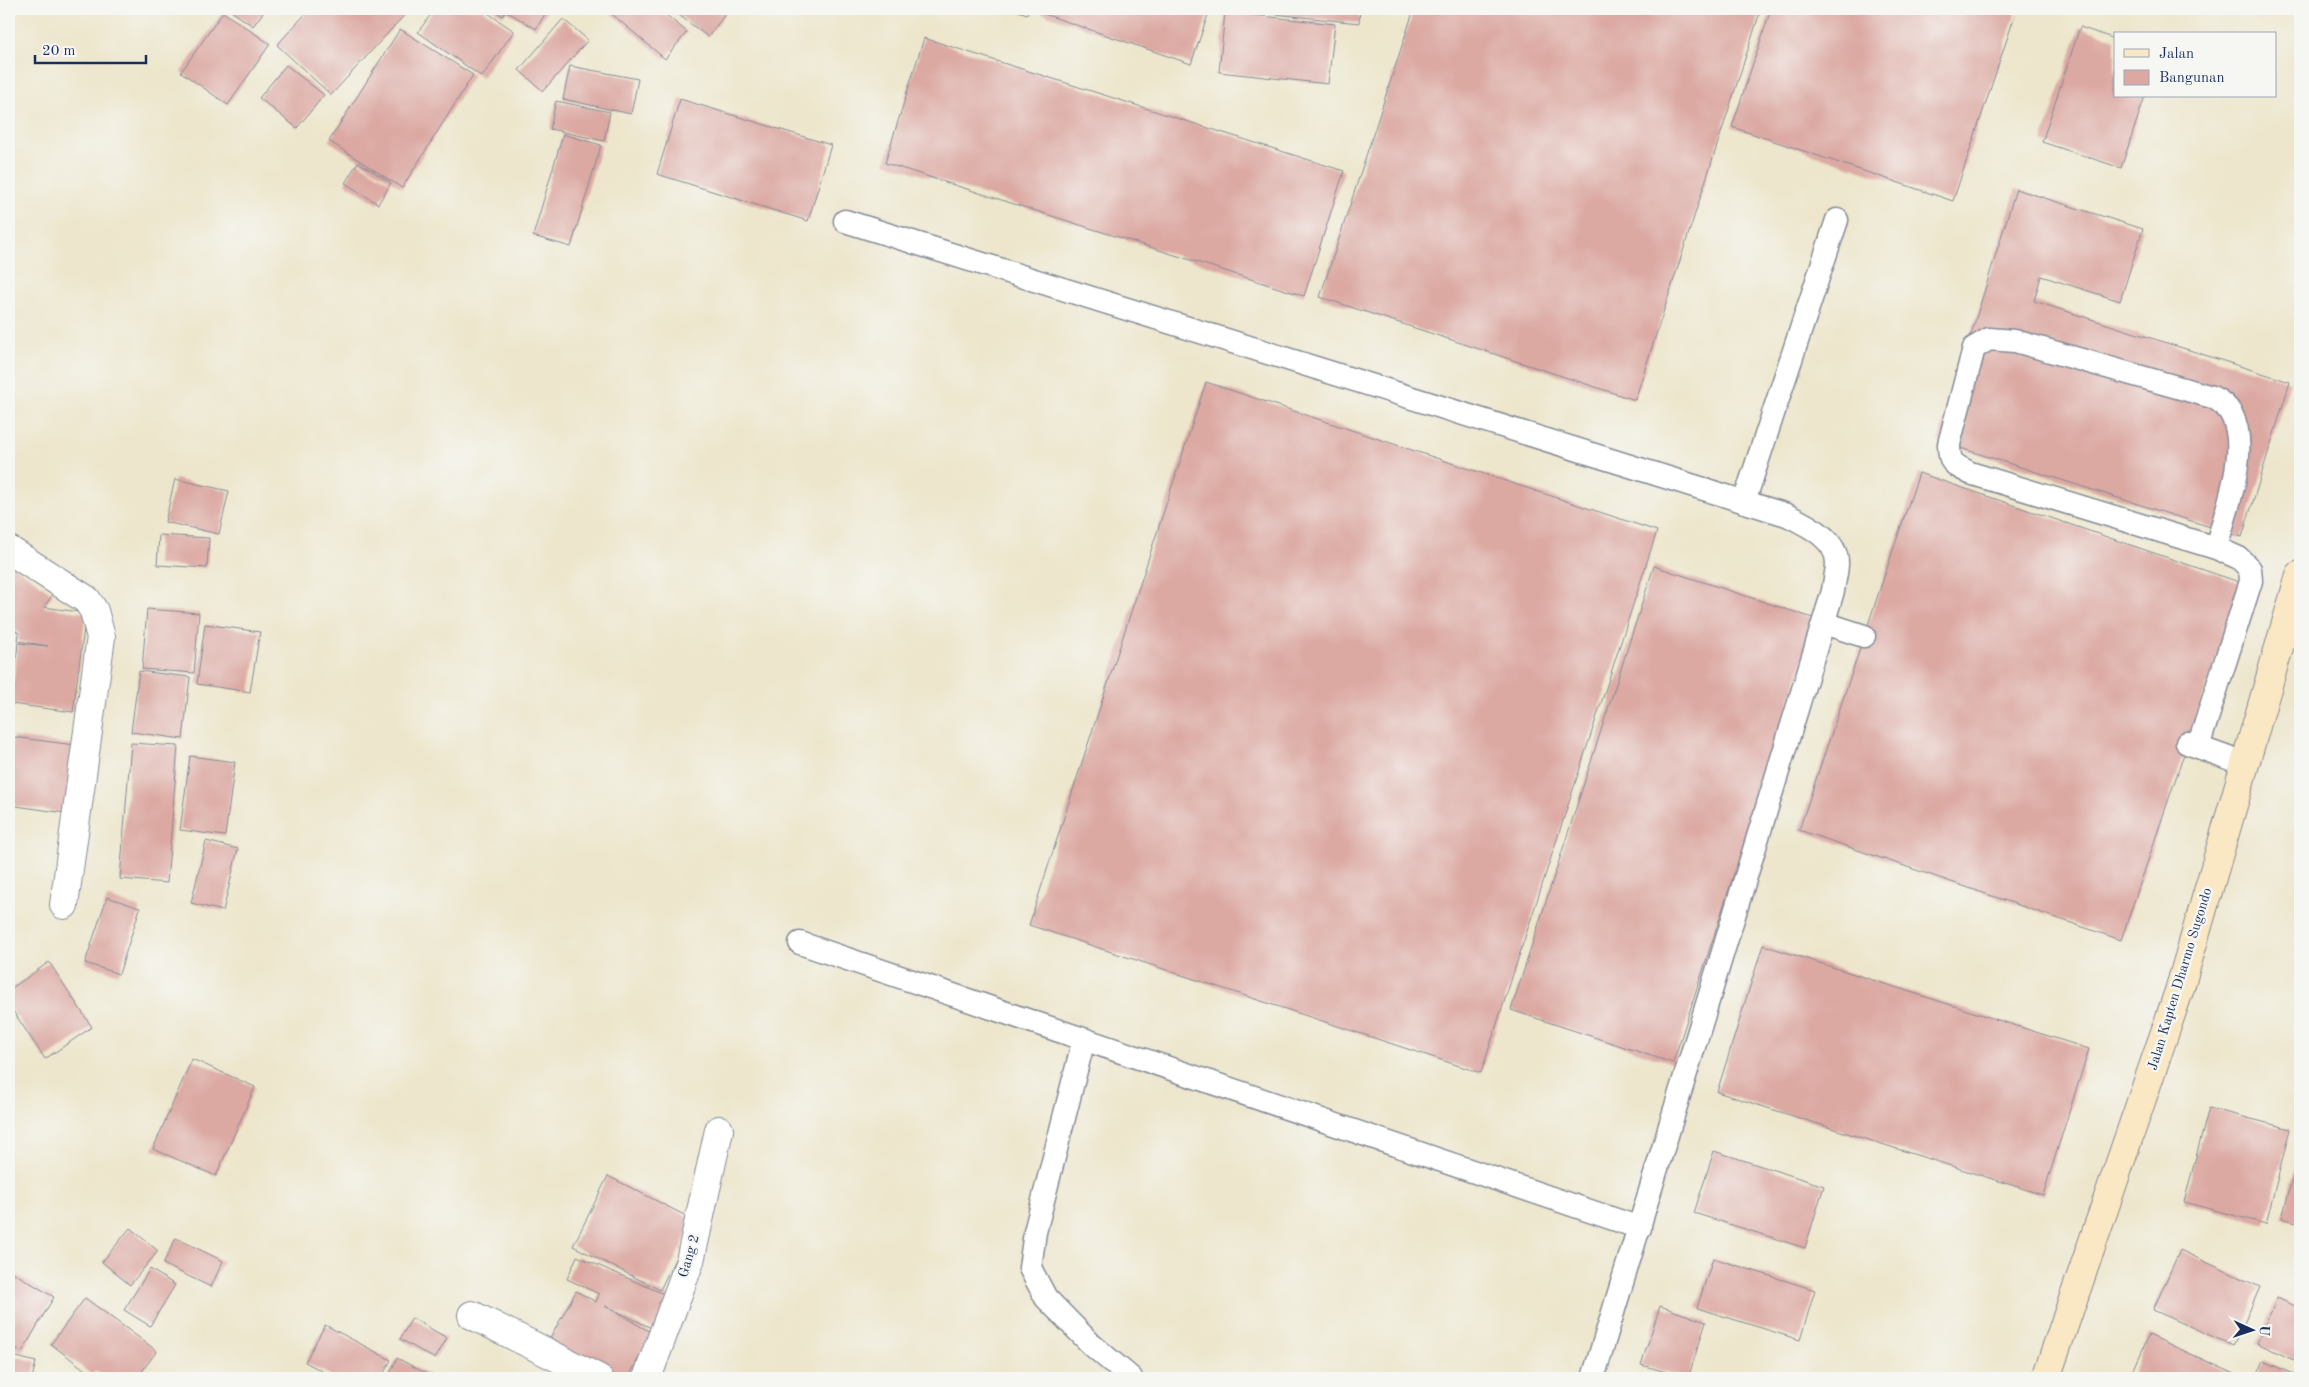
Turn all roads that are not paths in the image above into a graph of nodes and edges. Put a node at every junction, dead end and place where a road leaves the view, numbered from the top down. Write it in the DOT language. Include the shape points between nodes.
graph roads {
  1 [pos="1837,220"];
  2 [pos="845,221"];
  3 [pos="1744,502"];
  4 [pos="2216,548"];
  5 [pos="9,550"];
  6 [pos="2298,593"];
  7 [pos="1824,623"];
  8 [pos="1864,636"];
  9 [pos="2245,764"];
  10 [pos="64,905"];
  11 [pos="800,942"];
  12 [pos="1084,1039"];
  13 [pos="719,1130"];
  14 [pos="1640,1228"];
  15 [pos="472,1315"];
  16 [pos="598,1378"];
  17 [pos="647,1378"];
  18 [pos="1130,1378"];
  19 [pos="1593,1378"];
  20 [pos="2046,1378"];
  1 -- 3 [label="lane"];
  2 -- 3 [label="lane"];
  3 -- 7 [label="lane" via="1787,515 1811,527 1830,544 1837,561"];
  4 -- 4 [label="lane" via="2240,436 2234,417 2223,402 2015,341 1989,339 1974,348 1949,444 1952,463 1970,472"];
  4 -- 9 [label="lane" via="2239,558 2248,565 2252,575 2192,745"];
  5 -- 10 [label="street" via="87,600 94,611 101,636"];
  6 -- 9 [label="main road, Jalan Kapten Dharmo Sugondo"];
  7 -- 8 [label="lane"];
  7 -- 14 [label="lane"];
  9 -- 20 [label="main road, Jalan Kapten Dharmo Sugondo" via="2179,991"];
  11 -- 12 [label="lane"];
  12 -- 14 [label="lane"];
  12 -- 18 [label="lane" via="1035,1232 1030,1268 1046,1298"];
  13 -- 17 [label="street, Gang 2" via="690,1261"];
  14 -- 19 [label="lane"];
  15 -- 16 [label="street"];
}
